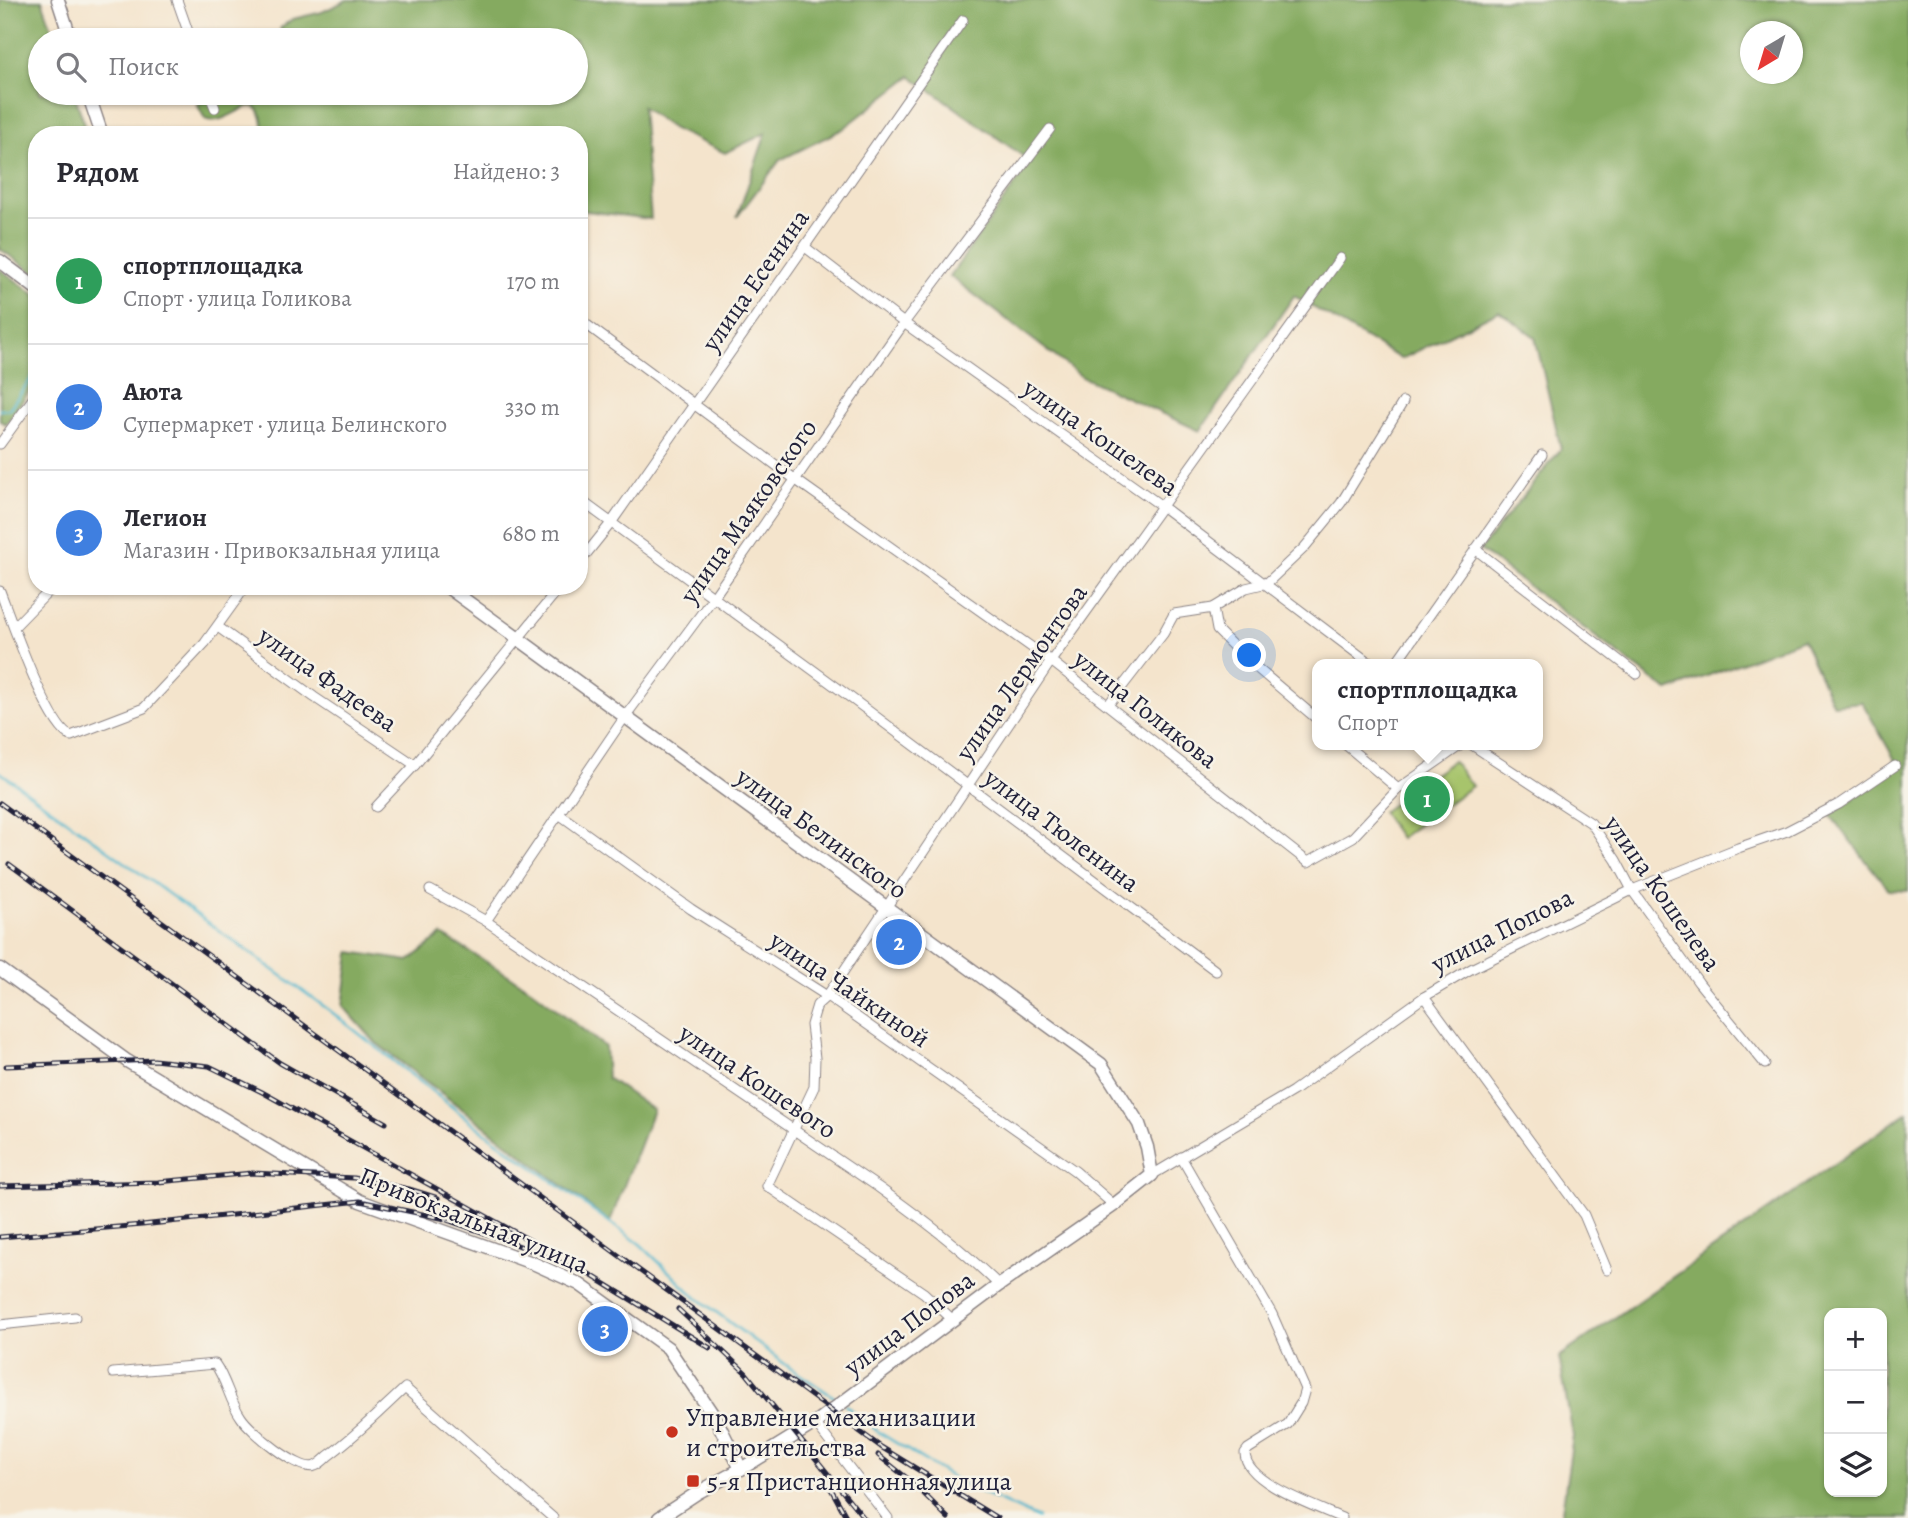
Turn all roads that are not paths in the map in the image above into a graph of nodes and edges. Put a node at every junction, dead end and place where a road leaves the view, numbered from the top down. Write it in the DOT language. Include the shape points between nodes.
graph roads {
  1 [pos="58,0"];
  2 [pos="177,0"];
  3 [pos="963,20"];
  4 [pos="67,28"];
  5 [pos="187,28"];
  6 [pos="92,105"];
  7 [pos="214,105"];
  8 [pos="215,108"];
  9 [pos="99,126"];
  10 [pos="1050,129"];
  11 [pos="804,247"];
  12 [pos="1339,258"];
  13 [pos="0,261"];
  14 [pos="28,282"];
  15 [pos="904,323"];
  16 [pos="588,326"];
  17 [pos="1404,402"];
  18 [pos="694,404"];
  19 [pos="28,405"];
  20 [pos="0,444"];
  21 [pos="1542,455"];
  22 [pos="796,480"];
  23 [pos="588,506"];
  24 [pos="1163,507"];
  25 [pos="611,523"];
  26 [pos="1475,549"];
  27 [pos="588,552"];
  28 [pos="1267,583"];
  29 [pos="0,591"];
  30 [pos="45,595"];
  31 [pos="240,595"];
  32 [pos="458,595"];
  33 [pos="554,595"];
  34 [pos="713,598"];
  35 [pos="1213,608"];
  36 [pos="14,627"];
  37 [pos="218,627"];
  38 [pos="518,640"];
  39 [pos="1365,659"];
  40 [pos="1398,659"];
  41 [pos="1051,662"];
  42 [pos="1637,674"];
  43 [pos="1108,705"];
  44 [pos="1312,715"];
  45 [pos="624,718"];
  46 [pos="1352,750"];
  47 [pos="1454,750"];
  48 [pos="1480,750"];
  49 [pos="415,765"];
  50 [pos="1895,765"];
  51 [pos="968,785"];
  52 [pos="1398,789"];
  53 [pos="376,807"];
  54 [pos="559,814"];
  55 [pos="430,890"];
  56 [pos="1632,890"];
  57 [pos="887,908"];
  58 [pos="486,921"];
  59 [pos="0,969"];
  60 [pos="1216,971"];
  61 [pos="827,996"];
  62 [pos="1424,997"];
  63 [pos="1765,1064"];
  64 [pos="793,1130"];
  65 [pos="1181,1157"];
  66 [pos="1152,1175"];
  67 [pos="1114,1205"];
  68 [pos="1607,1270"];
  69 [pos="999,1285"];
  70 [pos="75,1317"];
  71 [pos="953,1320"];
  72 [pos="0,1325"];
  73 [pos="113,1373"];
  74 [pos="815,1423"];
  75 [pos="741,1469"];
  76 [pos="553,1518"];
  77 [pos="659,1518"];
  78 [pos="888,1518"];
  79 [pos="1342,1518"];
  1 -- 4 [label="street"];
  2 -- 5 [label="street"];
  3 -- 11 [label="street, улица Есенина"];
  6 -- 9 [label="street"];
  7 -- 8 [label="street"];
  10 -- 15 [label="street, улица Маяковского"];
  11 -- 15 [label="street, улица Кошелева"];
  11 -- 18 [label="street, улица Есенина"];
  12 -- 24 [label="street, улица Лермонтова"];
  13 -- 14 [label="street"];
  15 -- 22 [label="street, улица Маяковского"];
  15 -- 24 [label="street, улица Кошелева"];
  16 -- 18 [label="street, улица Голикова"];
  17 -- 28 [label="street" via="1340,503 1304,548"];
  18 -- 22 [label="street, улица Голикова"];
  18 -- 25 [label="street, улица Есенина"];
  19 -- 20 [label="street"];
  21 -- 26 [label="street"];
  22 -- 34 [label="street, улица Маяковского"];
  22 -- 41 [label="street, улица Голикова"];
  23 -- 25 [label="street, улица Тюленина"];
  24 -- 28 [label="street, улица Кошелева"];
  24 -- 41 [label="street, улица Лермонтова"];
  25 -- 27 [label="street, улица Есенина"];
  25 -- 34 [label="street, улица Тюленина"];
  26 -- 40 [label="street"];
  26 -- 42 [label="street"];
  28 -- 35 [label="street" via="1246,587"];
  28 -- 39 [label="street, улица Кошелева"];
  29 -- 36 [label="street"];
  30 -- 36 [label="street"];
  31 -- 37 [label="street"];
  32 -- 38 [label="street, улица Белинского"];
  33 -- 38 [label="street"];
  34 -- 45 [label="street, улица Маяковского"];
  34 -- 51 [label="street, улица Тюленина"];
  35 -- 43 [label="street" via="1174,614"];
  35 -- 44 [label="street" via="1217,630"];
  36 -- 37 [label="street" via="55,720 66,734 77,735 145,709"];
  37 -- 49 [label="street, улица Фадеева"];
  38 -- 45 [label="street, улица Белинского"];
  38 -- 49 [label="street"];
  41 -- 43 [label="street, улица Голикова"];
  41 -- 51 [label="street, улица Лермонтова"];
  43 -- 52 [label="street, улица Голикова" via="1308,862 1353,837"];
  45 -- 54 [label="street, улица Маяковского"];
  45 -- 57 [label="street, улица Белинского"];
  46 -- 52 [label="street"];
  47 -- 52 [label="street, улица Голикова"];
  48 -- 56 [label="street, улица Кошелева" via="1591,823"];
  49 -- 53 [label="street"];
  50 -- 56 [label="street, улица Попова" via="1839,804 1787,831"];
  51 -- 57 [label="street, улица Лермонтова"];
  51 -- 60 [label="street, улица Тюленина"];
  54 -- 58 [label="street, улица Маяковского"];
  54 -- 61 [label="street, улица Чайкиной" via="691,909"];
  55 -- 58 [label="street, улица Кошевого"];
  56 -- 62 [label="street, улица Попова"];
  56 -- 63 [label="street, улица Кошелева"];
  57 -- 61 [label="street, улица Лермонтова"];
  57 -- 66 [label="street, улица Белинского" via="1101,1064 1139,1124"];
  58 -- 64 [label="street, улица Кошевого"];
  59 -- 75 [label="street, Привокзальная улица" via="149,1075 360,1201 579,1284 668,1348 717,1421"];
  61 -- 64 [label="street, улица Лермонтова" via="817,1005 811,1025 814,1087"];
  61 -- 67 [label="street, улица Чайкиной" via="1075,1171"];
  62 -- 65 [label="street, улица Попова" via="1293,1091"];
  62 -- 68 [label="street" via="1584,1214"];
  64 -- 69 [label="street, улица Кошевого" via="936,1229"];
  64 -- 71 [label="street, улица Лермонтова" via="766,1185 923,1293"];
  65 -- 66 [label="street, улица Попова"];
  65 -- 79 [label="street" via="1272,1314 1305,1389 1288,1424 1248,1449 1246,1462 1267,1483"];
  66 -- 67 [label="street"];
  67 -- 69 [label="street, улица Попова"];
  69 -- 71 [label="street, улица Попова"];
  70 -- 72 [label="street"];
  71 -- 74 [label="street, улица Попова"];
  73 -- 76 [label="street" via="215,1364 243,1421 306,1467 314,1467 337,1450 405,1388"];
  74 -- 75 [label="street, улица Попова"];
  74 -- 78 [label="street"];
  75 -- 77 [label="street, улица Попова"];
}
